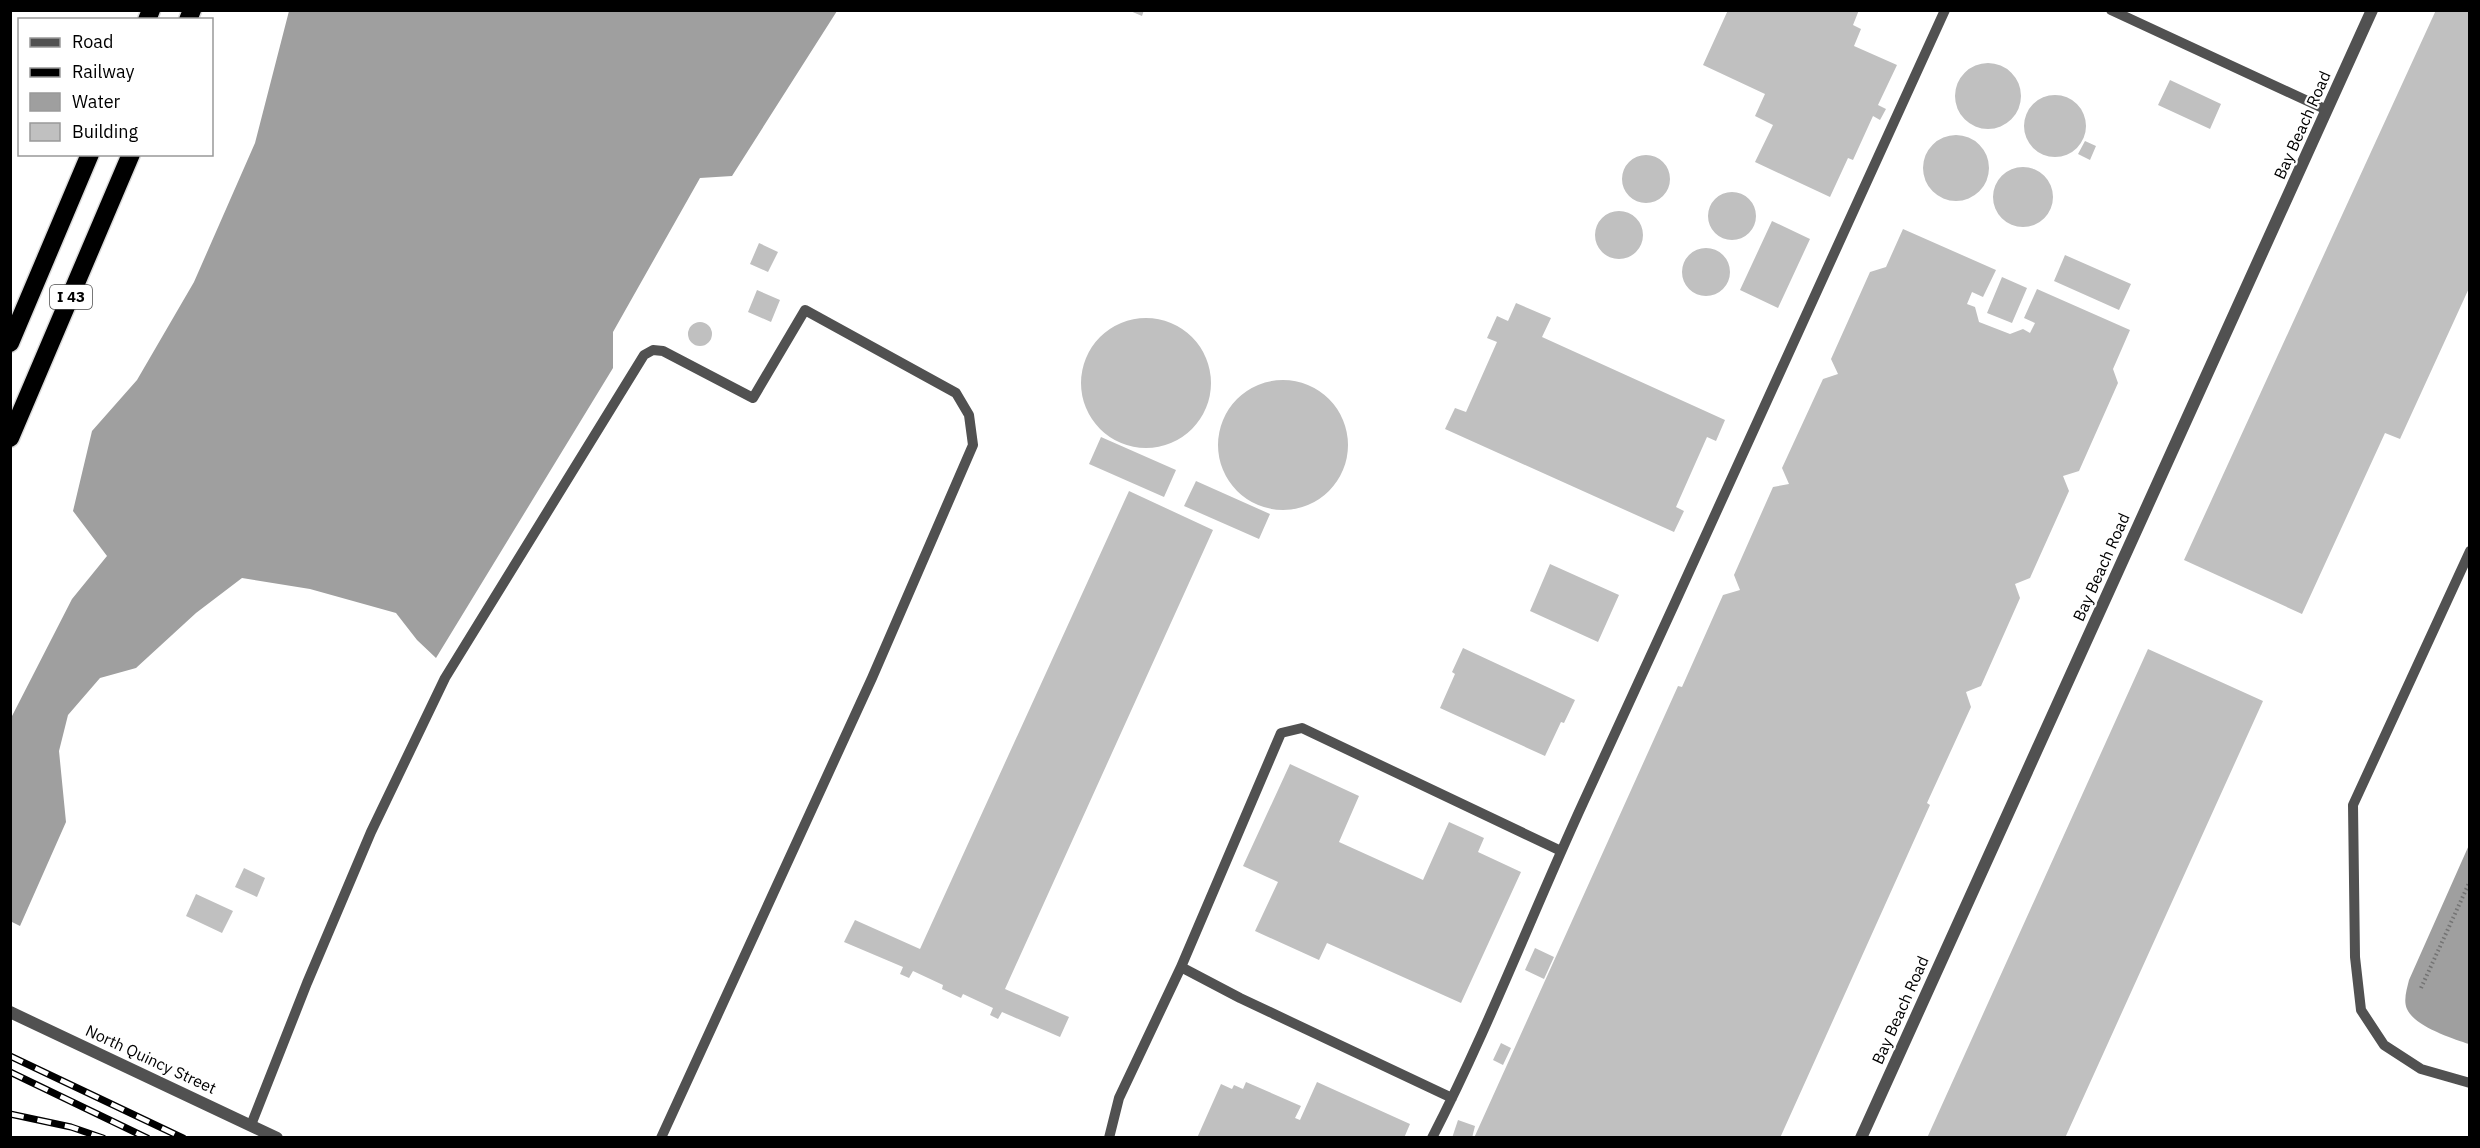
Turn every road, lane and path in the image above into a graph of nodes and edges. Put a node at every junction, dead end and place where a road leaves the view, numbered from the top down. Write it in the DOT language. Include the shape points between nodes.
graph roads {
  1 [pos="1945,10"];
  2 [pos="2111,10"];
  3 [pos="2372,10"];
  4 [pos="2327,110"];
  5 [pos="89,156"];
  6 [pos="130,156"];
  7 [pos="10,343"];
  8 [pos="10,438"];
  9 [pos="2469,551"];
  10 [pos="1561,851"];
  11 [pos="2469,881"];
  12 [pos="1181,967"];
  13 [pos="2421,988"];
  14 [pos="10,1012"];
  15 [pos="2469,1083"];
  16 [pos="1452,1098"];
  17 [pos="251,1125"];
  18 [pos="277,1137"];
  19 [pos="661,1137"];
  20 [pos="1109,1137"];
  21 [pos="1432,1137"];
  22 [pos="1861,1137"];
  1 -- 10 [label="lane"];
  2 -- 4 [label="lane"];
  3 -- 4 [label="street, Bay Beach Road"];
  4 -- 22 [label="street, Bay Beach Road"];
  5 -- 7 [label="highway, I 43"];
  6 -- 8 [label="highway, I 43"];
  9 -- 15 [label="lane" via="2353,805 2355,957 2361,1010 2384,1045 2421,1069"];
  10 -- 12 [label="lane" via="1302,728 1281,734"];
  10 -- 16 [label="lane"];
  11 -- 13 [label="path"];
  12 -- 16 [label="lane"];
  12 -- 20 [label="lane" via="1119,1098"];
  14 -- 17 [label="street, North Quincy Street"];
  16 -- 21 [label="lane"];
  17 -- 18 [label="street, North Quincy Street"];
  17 -- 19 [label="lane" via="371,832 445,678 644,355 653,350 663,351 753,398 805,310 956,393 969,415 973,445 867,689"];
}
